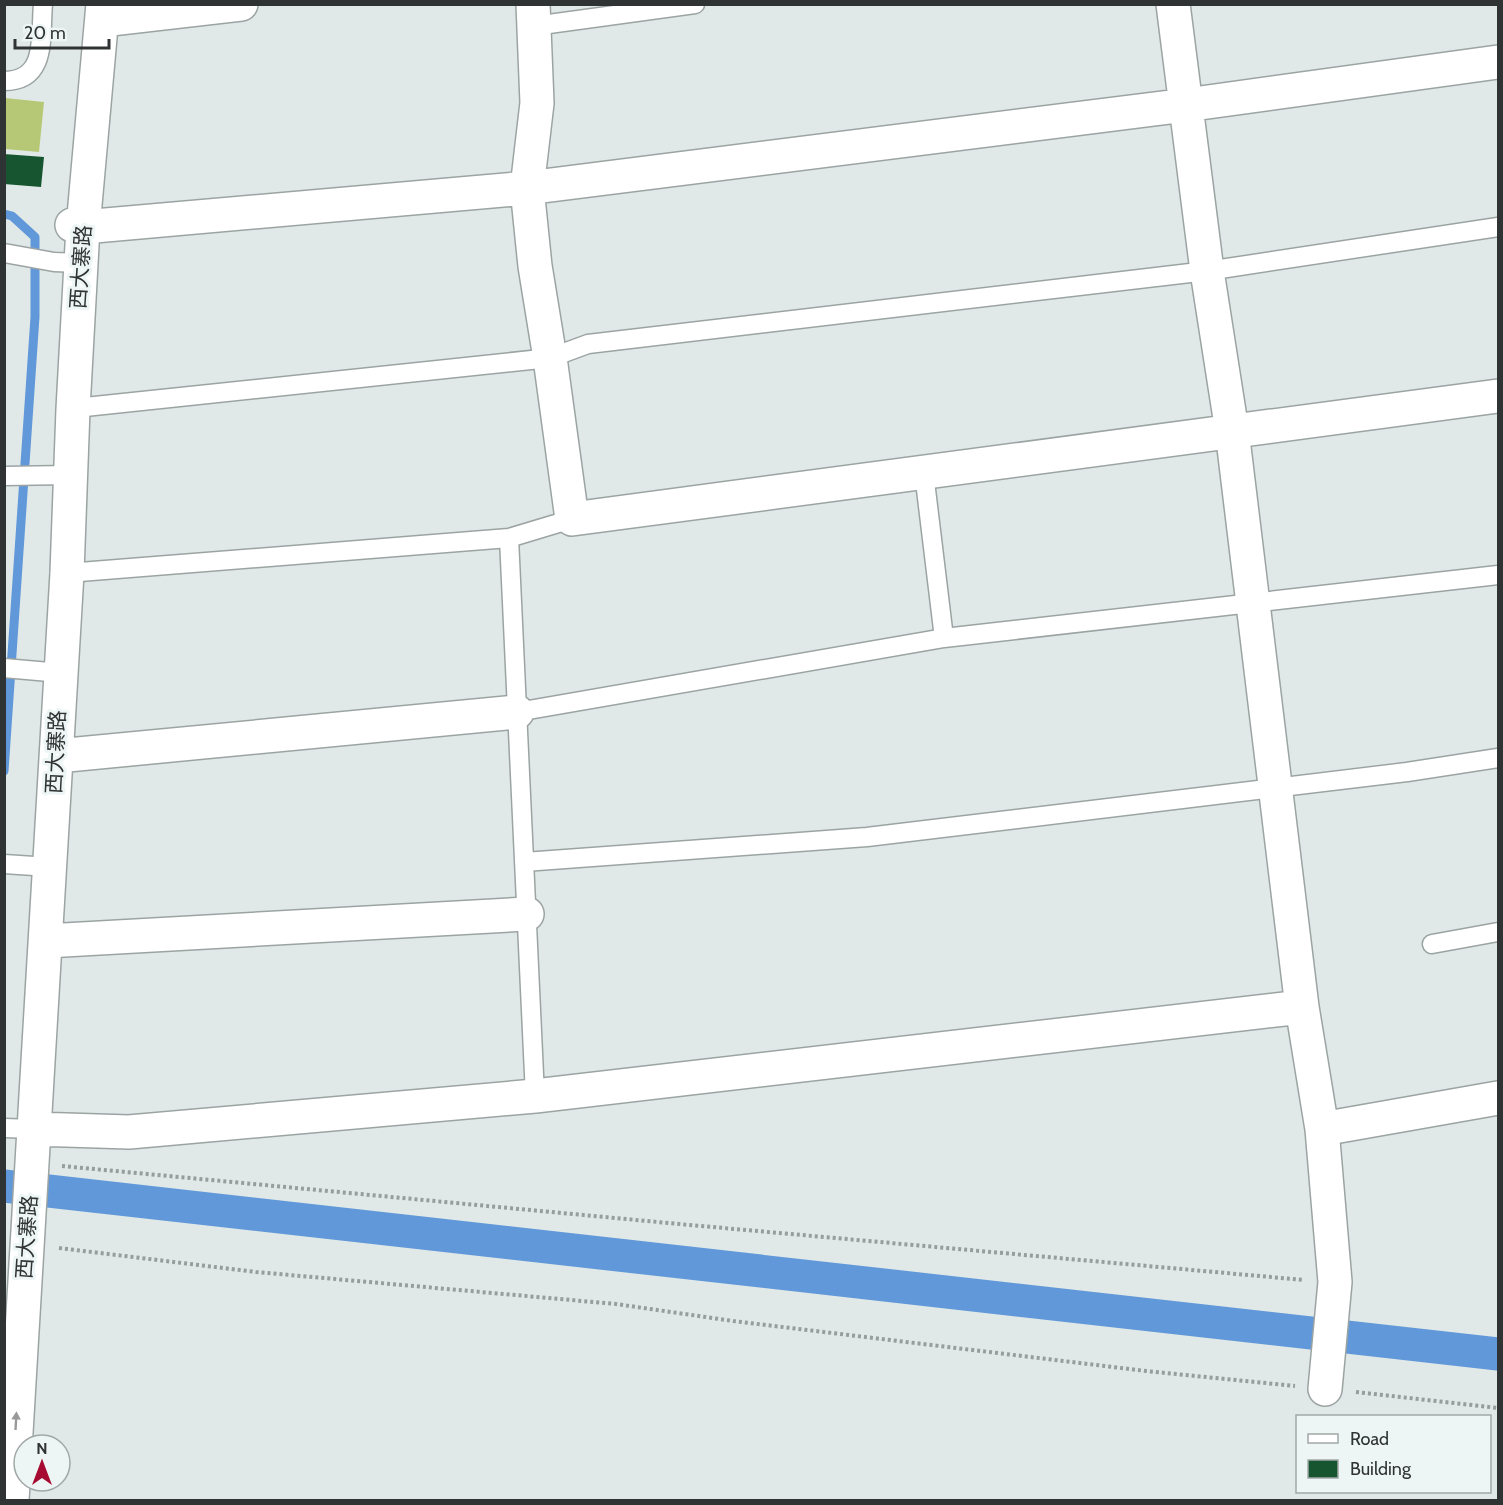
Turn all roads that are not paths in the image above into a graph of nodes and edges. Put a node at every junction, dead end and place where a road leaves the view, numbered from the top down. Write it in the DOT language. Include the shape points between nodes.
graph roads {
  1 [pos="43,4"];
  2 [pos="242,4"];
  3 [pos="695,4"];
  4 [pos="1173,4"];
  5 [pos="99,10"];
  6 [pos="534,15"];
  7 [pos="1498,62"];
  8 [pos="4,81"];
  9 [pos="1186,105"];
  10 [pos="527,188"];
  11 [pos="78,226"];
  12 [pos="1498,227"];
  13 [pos="13,255"];
  14 [pos="68,263"];
  15 [pos="1208,271"];
  16 [pos="550,358"];
  17 [pos="1498,396"];
  18 [pos="67,409"];
  19 [pos="1232,431"];
  20 [pos="924,473"];
  21 [pos="9,476"];
  22 [pos="55,476"];
  23 [pos="572,519"];
  24 [pos="509,538"];
  25 [pos="67,573"];
  26 [pos="1498,575"];
  27 [pos="1252,602"];
  28 [pos="944,638"];
  29 [pos="4,668"];
  30 [pos="44,671"];
  31 [pos="517,712"];
  32 [pos="57,756"];
  33 [pos="1498,758"];
  34 [pos="1275,787"];
  35 [pos="524,862"];
  36 [pos="26,865"];
  37 [pos="527,914"];
  38 [pos="1498,932"];
  39 [pos="46,942"];
  40 [pos="1432,944"];
  41 [pos="1302,1007"];
  42 [pos="535,1096"];
  43 [pos="1498,1098"];
  44 [pos="19,1129"];
  45 [pos="1322,1129"];
  46 [pos="22,1230"];
  47 [pos="4,1376"];
  48 [pos="1326,1380"];
  49 [pos="12,1500"];
  1 -- 8 [label="lane" via="38,62 24,78"];
  2 -- 5 [label="street"];
  3 -- 6 [label="lane"];
  4 -- 9 [label="street"];
  5 -- 11 [label="street, 西大寨路"];
  6 -- 10 [label="street" via="537,103"];
  7 -- 9 [label="street"];
  9 -- 10 [label="street"];
  9 -- 15 [label="street"];
  10 -- 11 [label="street"];
  10 -- 16 [label="street"];
  11 -- 14 [label="street, 西大寨路"];
  12 -- 15 [label="lane"];
  13 -- 14 [label="lane"];
  14 -- 18 [label="street, 西大寨路"];
  15 -- 16 [label="lane" via="588,344"];
  15 -- 19 [label="street"];
  16 -- 18 [label="lane"];
  16 -- 23 [label="street"];
  17 -- 19 [label="street"];
  18 -- 22 [label="street, 西大寨路"];
  19 -- 20 [label="street"];
  19 -- 27 [label="street"];
  20 -- 23 [label="street"];
  20 -- 28 [label="lane"];
  21 -- 22 [label="lane"];
  22 -- 25 [label="street, 西大寨路"];
  22 -- 30 [label="street, 西大寨路"];
  23 -- 24 [label="lane"];
  24 -- 25 [label="lane"];
  24 -- 31 [label="lane"];
  25 -- 30 [label="street, 西大寨路"];
  26 -- 27 [label="lane"];
  27 -- 28 [label="lane"];
  27 -- 34 [label="street"];
  28 -- 31 [label="lane"];
  29 -- 30 [label="lane"];
  30 -- 32 [label="street, 西大寨路"];
  30 -- 36 [label="street, 西大寨路"];
  31 -- 32 [label="street"];
  31 -- 35 [label="lane"];
  32 -- 36 [label="street, 西大寨路"];
  33 -- 34 [label="lane"];
  34 -- 35 [label="lane" via="867,837"];
  34 -- 41 [label="street"];
  35 -- 37 [label="lane"];
  36 -- 39 [label="street, 西大寨路"];
  36 -- 44 [label="street, 西大寨路"];
  37 -- 39 [label="street"];
  37 -- 42 [label="lane"];
  38 -- 40 [label="lane"];
  39 -- 44 [label="street, 西大寨路"];
  41 -- 42 [label="street"];
  41 -- 45 [label="street"];
  42 -- 44 [label="street" via="129,1132"];
  43 -- 45 [label="street"];
  44 -- 46 [label="street, 西大寨路" via="24,1162"];
  45 -- 48 [label="street" via="1334,1290"];
  46 -- 47 [label="street, 西大寨路"];
  49 -- 46 [label="street, 西大寨路, one-way"];
}
